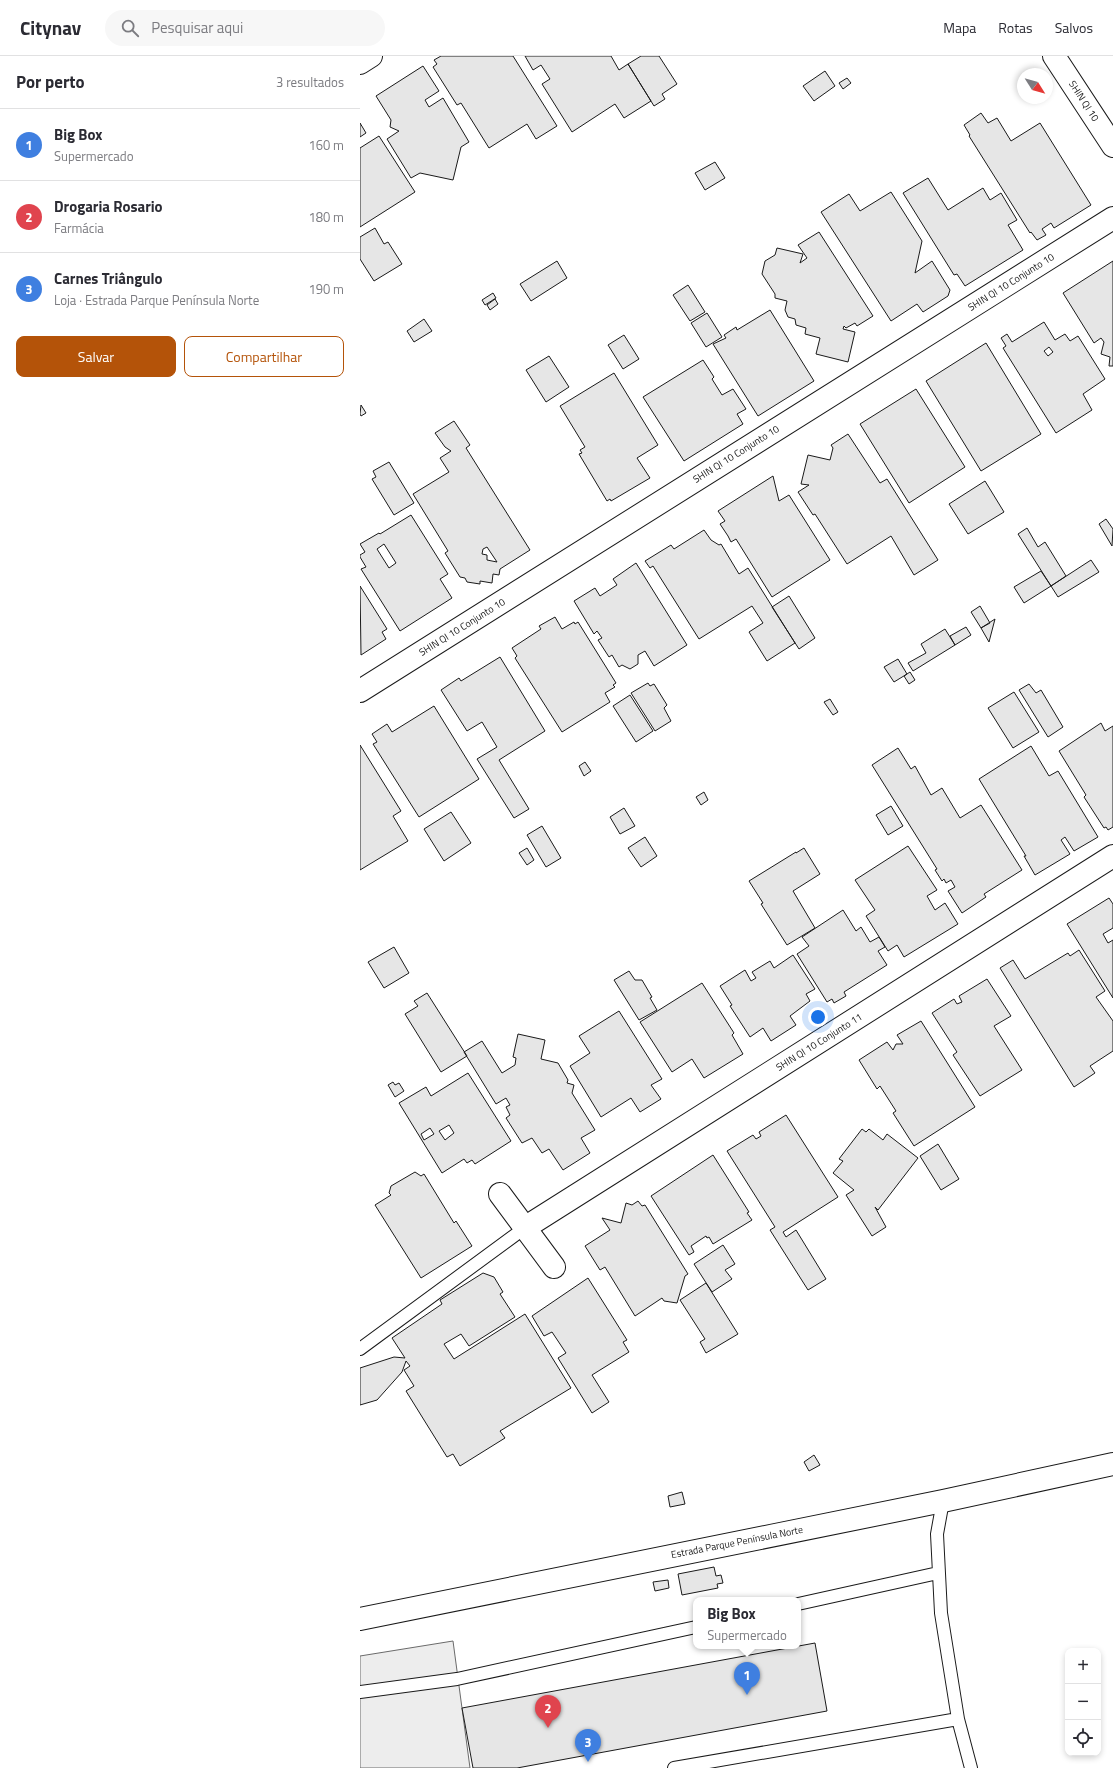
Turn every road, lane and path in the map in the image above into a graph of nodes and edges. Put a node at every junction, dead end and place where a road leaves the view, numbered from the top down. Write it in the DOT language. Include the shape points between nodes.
graph roads {
  1 [pos="371,56"];
  2 [pos="1054,56"];
  3 [pos="360,63"];
  4 [pos="1113,146"];
  5 [pos="1113,218"];
  6 [pos="360,691"];
  7 [pos="1113,856"];
  8 [pos="500,1194"];
  9 [pos="526,1227"];
  10 [pos="554,1267"];
  11 [pos="360,1348"];
  12 [pos="1113,1464"];
  13 [pos="943,1501"];
  14 [pos="938,1574"];
  15 [pos="801,1603"];
  16 [pos="360,1619"];
  17 [pos="693,1628"];
  18 [pos="360,1692"];
  19 [pos="958,1719"];
  20 [pos="674,1768"];
  21 [pos="971,1768"];
  1 -- 3 [label="street"];
  2 -- 4 [label="street, SHIN QI 10"];
  5 -- 6 [label="street, SHIN QI 10 Conjunto 10"];
  7 -- 9 [label="street, SHIN QI 10 Conjunto 11"];
  8 -- 9 [label="street"];
  9 -- 10 [label="street"];
  9 -- 11 [label="lane"];
  12 -- 13 [label="street, Estrada Parque Península Norte"];
  13 -- 14 [label="lane" via="937,1534"];
  13 -- 16 [label="street, Estrada Parque Península Norte"];
  14 -- 15 [label="lane"];
  14 -- 19 [label="lane" via="941,1613"];
  17 -- 18 [label="lane" via="456,1679"];
  19 -- 20 [label="lane"];
  19 -- 21 [label="lane"];
}
